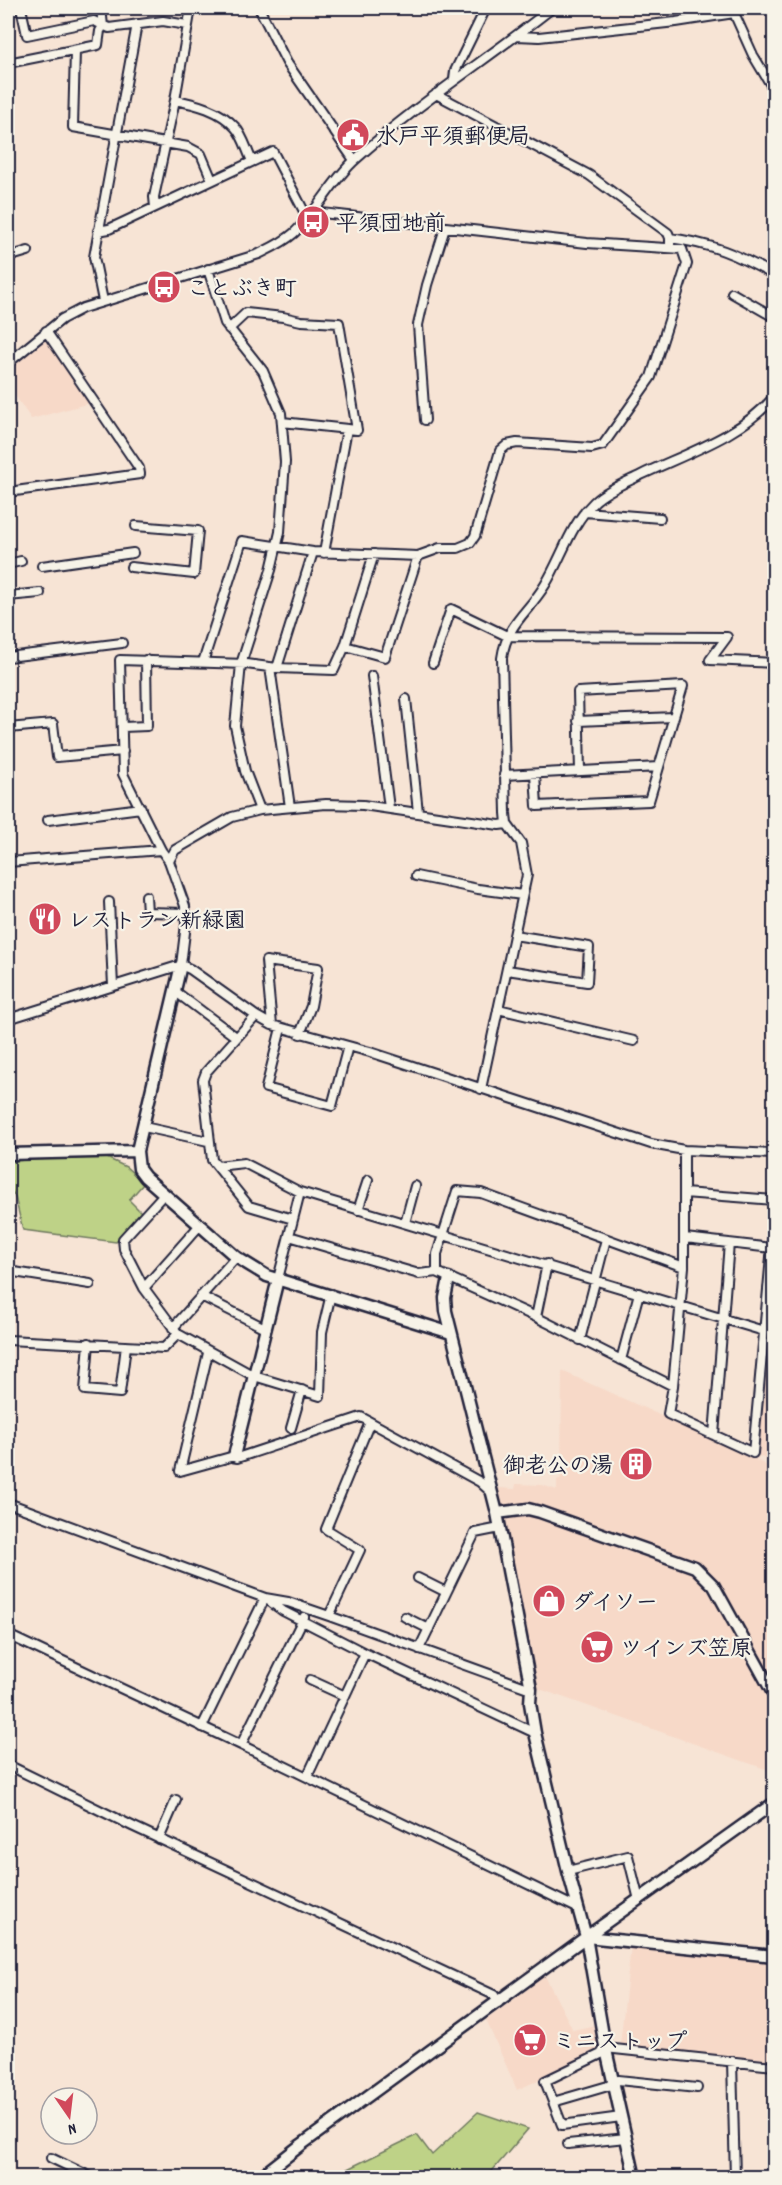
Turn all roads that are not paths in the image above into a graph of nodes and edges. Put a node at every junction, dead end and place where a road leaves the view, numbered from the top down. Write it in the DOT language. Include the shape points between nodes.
graph roads {
  1 [pos="21,8"];
  2 [pos="100,8"];
  3 [pos="191,8"];
  4 [pos="259,8"];
  5 [pos="486,8"];
  6 [pos="552,8"];
  7 [pos="735,10"];
  8 [pos="137,24"];
  9 [pos="188,25"];
  10 [pos="103,26"];
  11 [pos="517,36"];
  12 [pos="75,51"];
  13 [pos="8,63"];
  14 [pos="454,80"];
  15 [pos="774,90"];
  16 [pos="436,94"];
  17 [pos="175,100"];
  18 [pos="117,135"];
  19 [pos="165,143"];
  20 [pos="354,160"];
  21 [pos="252,161"];
  22 [pos="212,180"];
  23 [pos="154,207"];
  24 [pos="314,212"];
  25 [pos="308,219"];
  26 [pos="445,228"];
  27 [pos="98,231"];
  28 [pos="670,238"];
  29 [pos="670,248"];
  30 [pos="28,251"];
  31 [pos="8,257"];
  32 [pos="208,269"];
  33 [pos="774,274"];
  34 [pos="732,293"];
  35 [pos="103,301"];
  36 [pos="774,316"];
  37 [pos="229,329"];
  38 [pos="46,331"];
  39 [pos="8,363"];
  40 [pos="774,397"];
  41 [pos="425,420"];
  42 [pos="282,422"];
  43 [pos="347,429"];
  44 [pos="8,492"];
  45 [pos="585,512"];
  46 [pos="660,518"];
  47 [pos="136,526"];
  48 [pos="277,547"];
  49 [pos="313,552"];
  50 [pos="134,553"];
  51 [pos="324,553"];
  52 [pos="374,554"];
  53 [pos="418,556"];
  54 [pos="21,561"];
  55 [pos="8,564"];
  56 [pos="42,566"];
  57 [pos="131,567"];
  58 [pos="40,593"];
  59 [pos="8,597"];
  60 [pos="507,636"];
  61 [pos="122,643"];
  62 [pos="345,646"];
  63 [pos="8,657"];
  64 [pos="147,660"];
  65 [pos="203,662"];
  66 [pos="433,663"];
  67 [pos="774,663"];
  68 [pos="241,664"];
  69 [pos="273,667"];
  70 [pos="372,676"];
  71 [pos="406,699"];
  72 [pos="674,717"];
  73 [pos="578,721"];
  74 [pos="123,727"];
  75 [pos="8,728"];
  76 [pos="123,751"];
  77 [pos="658,766"];
  78 [pos="580,771"];
  79 [pos="535,774"];
  80 [pos="504,775"];
  81 [pos="290,807"];
  82 [pos="389,807"];
  83 [pos="141,808"];
  84 [pos="260,810"];
  85 [pos="418,812"];
  86 [pos="48,820"];
  87 [pos="507,824"];
  88 [pos="161,850"];
  89 [pos="169,861"];
  90 [pos="8,862"];
  91 [pos="416,876"];
  92 [pos="522,895"];
  93 [pos="146,896"];
  94 [pos="109,902"];
  95 [pos="186,914"];
  96 [pos="514,935"];
  97 [pos="181,965"];
  98 [pos="507,970"];
  99 [pos="113,986"];
  100 [pos="176,992"];
  101 [pos="498,1009"];
  102 [pos="256,1016"];
  103 [pos="8,1019"];
  104 [pos="272,1024"];
  105 [pos="281,1028"];
  106 [pos="300,1034"];
  107 [pos="236,1037"];
  108 [pos="634,1041"];
  109 [pos="348,1046"];
  110 [pos="481,1089"];
  111 [pos="144,1126"];
  112 [pos="208,1141"];
  113 [pos="684,1150"];
  114 [pos="137,1151"];
  115 [pos="8,1154"];
  116 [pos="774,1154"];
  117 [pos="217,1166"];
  118 [pos="368,1180"];
  119 [pos="415,1186"];
  120 [pos="300,1192"];
  121 [pos="684,1193"];
  122 [pos="164,1194"];
  123 [pos="774,1200"];
  124 [pos="358,1210"];
  125 [pos="293,1219"];
  126 [pos="405,1223"];
  127 [pos="774,1224"];
  128 [pos="200,1225"];
  129 [pos="443,1235"];
  130 [pos="289,1236"];
  131 [pos="685,1238"];
  132 [pos="606,1239"];
  133 [pos="729,1243"];
  134 [pos="772,1248"];
  135 [pos="236,1257"];
  136 [pos="547,1264"];
  137 [pos="684,1267"];
  138 [pos="8,1271"];
  139 [pos="437,1272"];
  140 [pos="449,1278"];
  141 [pos="278,1279"];
  142 [pos="594,1279"];
  143 [pos="90,1284"];
  144 [pos="144,1288"];
  145 [pos="639,1293"];
  146 [pos="331,1294"];
  147 [pos="201,1296"];
  148 [pos="680,1306"];
  149 [pos="536,1317"];
  150 [pos="723,1318"];
  151 [pos="265,1328"];
  152 [pos="764,1330"];
  153 [pos="176,1331"];
  154 [pos="451,1333"];
  155 [pos="8,1340"];
  156 [pos="580,1340"];
  157 [pos="89,1343"];
  158 [pos="126,1346"];
  159 [pos="208,1353"];
  160 [pos="621,1360"];
  161 [pos="254,1376"];
  162 [pos="672,1386"];
  163 [pos="302,1390"];
  164 [pos="370,1422"];
  165 [pos="291,1428"];
  166 [pos="714,1435"];
  167 [pos="234,1456"];
  168 [pos="491,1492"];
  169 [pos="8,1503"];
  170 [pos="497,1513"];
  171 [pos="500,1528"];
  172 [pos="418,1578"];
  173 [pos="446,1592"];
  174 [pos="265,1598"];
  175 [pos="308,1610"];
  176 [pos="329,1616"];
  177 [pos="405,1617"];
  178 [pos="303,1620"];
  179 [pos="429,1629"];
  180 [pos="8,1635"];
  181 [pos="419,1649"];
  182 [pos="365,1653"];
  183 [pos="310,1680"];
  184 [pos="531,1689"];
  185 [pos="774,1695"];
  186 [pos="345,1696"];
  187 [pos="202,1727"];
  188 [pos="535,1733"];
  189 [pos="242,1745"];
  190 [pos="8,1765"];
  191 [pos="307,1777"];
  192 [pos="176,1800"];
  193 [pos="774,1803"];
  194 [pos="159,1839"];
  195 [pos="568,1871"];
  196 [pos="639,1900"];
  197 [pos="577,1908"];
  198 [pos="586,1937"];
  199 [pos="774,1956"];
  200 [pos="498,2003"];
  201 [pos="605,2048"];
  202 [pos="732,2061"];
  203 [pos="774,2066"];
  204 [pos="614,2084"];
  205 [pos="697,2088"];
  206 [pos="553,2102"];
  207 [pos="621,2117"];
  208 [pos="626,2138"];
  209 [pos="567,2144"];
  210 [pos="51,2158"];
  211 [pos="93,2178"];
  212 [pos="259,2178"];
  213 [pos="635,2178"];
  214 [pos="735,2178"];
  1 -- 10 [label="street" via="27,35 94,21"];
  2 -- 10 [label="street"];
  3 -- 9 [label="street"];
  4 -- 20 [label="street" via="287,63"];
  5 -- 14 [label="street"];
  6 -- 11 [label="street"];
  7 -- 11 [label="street" via="676,22 530,38"];
  7 -- 15 [label="street" via="753,55"];
  8 -- 9 [label="street" via="163,21"];
  8 -- 10 [label="street"];
  8 -- 18 [label="street"];
  9 -- 17 [label="street"];
  10 -- 12 [label="street" via="98,45"];
  11 -- 14 [label="street"];
  12 -- 13 [label="street"];
  12 -- 18 [label="street" via="73,127"];
  14 -- 16 [label="street"];
  16 -- 20 [label="street"];
  16 -- 28 [label="street" via="590,175"];
  17 -- 19 [label="street"];
  17 -- 21 [label="street" via="199,105 226,118 237,128"];
  18 -- 19 [label="street"];
  18 -- 27 [label="street"];
  19 -- 22 [label="street" via="201,154"];
  19 -- 23 [label="street"];
  20 -- 24 [label="street"];
  21 -- 22 [label="street"];
  21 -- 25 [label="street" via="273,152"];
  22 -- 23 [label="street"];
  23 -- 27 [label="street"];
  24 -- 25 [label="street"];
  24 -- 26 [label="street"];
  25 -- 32 [label="street" via="272,248"];
  26 -- 29 [label="street"];
  26 -- 41 [label="street" via="418,325"];
  27 -- 35 [label="street" via="94,266"];
  28 -- 29 [label="street"];
  28 -- 33 [label="street" via="714,246"];
  29 -- 53 [label="street" via="682,249 687,264 651,377 603,445 507,445 500,451 470,543"];
  30 -- 31 [label="street"];
  32 -- 35 [label="street"];
  32 -- 37 [label="street"];
  34 -- 36 [label="street"];
  35 -- 38 [label="street" via="71,314"];
  37 -- 42 [label="street" via="263,371"];
  37 -- 43 [label="street" via="246,313 339,323 357,430"];
  38 -- 39 [label="street"];
  38 -- 44 [label="street" via="140,474"];
  40 -- 45 [label="street" via="747,423 617,486"];
  42 -- 43 [label="street"];
  42 -- 48 [label="street" via="285,462"];
  43 -- 51 [label="street"];
  45 -- 46 [label="street"];
  45 -- 60 [label="street" via="545,585"];
  47 -- 57 [label="street" via="198,531 194,574"];
  48 -- 49 [label="street"];
  48 -- 65 [label="street" via="242,541"];
  48 -- 68 [label="street"];
  49 -- 51 [label="street"];
  49 -- 69 [label="street"];
  50 -- 56 [label="street"];
  51 -- 52 [label="street"];
  52 -- 53 [label="street"];
  52 -- 62 [label="street"];
  53 -- 62 [label="street" via="385,657"];
  54 -- 55 [label="street"];
  58 -- 59 [label="street"];
  60 -- 66 [label="street" via="451,609"];
  60 -- 67 [label="street" via="727,637 710,660"];
  60 -- 80 [label="street" via="502,658"];
  61 -- 63 [label="street"];
  62 -- 69 [label="street" via="334,670"];
  64 -- 65 [label="street"];
  64 -- 74 [label="street" via="147,726"];
  64 -- 74 [label="street" via="120,660"];
  65 -- 68 [label="street"];
  68 -- 69 [label="street"];
  68 -- 84 [label="street" via="235,726 245,771"];
  69 -- 81 [label="street"];
  70 -- 82 [label="street"];
  71 -- 85 [label="street"];
  72 -- 73 [label="street"];
  72 -- 73 [label="street" via="683,687 578,692"];
  72 -- 77 [label="street"];
  73 -- 78 [label="street"];
  74 -- 76 [label="street"];
  75 -- 76 [label="street" via="53,724 57,757"];
  76 -- 83 [label="street" via="123,774"];
  77 -- 78 [label="street"];
  77 -- 79 [label="street" via="649,801 537,806"];
  78 -- 79 [label="street"];
  79 -- 80 [label="street"];
  80 -- 87 [label="street"];
  81 -- 82 [label="street"];
  81 -- 84 [label="street"];
  82 -- 85 [label="street"];
  83 -- 86 [label="street"];
  83 -- 88 [label="street"];
  84 -- 89 [label="street" via="232,818 175,850"];
  85 -- 87 [label="street"];
  87 -- 92 [label="street" via="524,852 526,875"];
  88 -- 89 [label="street"];
  88 -- 90 [label="street"];
  89 -- 95 [label="street"];
  91 -- 92 [label="street"];
  92 -- 96 [label="street"];
  93 -- 95 [label="street" via="147,912"];
  94 -- 99 [label="street"];
  95 -- 97 [label="street"];
  96 -- 98 [label="street"];
  96 -- 98 [label="street" via="589,947 587,982"];
  97 -- 99 [label="street"];
  97 -- 100 [label="street"];
  97 -- 102 [label="street"];
  98 -- 101 [label="street"];
  99 -- 103 [label="street"];
  100 -- 107 [label="street"];
  100 -- 111 [label="street"];
  101 -- 108 [label="street"];
  101 -- 110 [label="street"];
  102 -- 104 [label="street"];
  102 -- 107 [label="street"];
  104 -- 105 [label="street"];
  104 -- 106 [label="street" via="266,961 318,969 311,1006"];
  105 -- 106 [label="street"];
  105 -- 109 [label="street" via="266,1088 332,1106"];
  106 -- 109 [label="street"];
  107 -- 112 [label="street" via="203,1080"];
  109 -- 110 [label="street"];
  110 -- 113 [label="street" via="651,1144"];
  111 -- 112 [label="street"];
  111 -- 114 [label="street"];
  112 -- 117 [label="street"];
  113 -- 116 [label="street"];
  113 -- 121 [label="street"];
  114 -- 115 [label="street"];
  114 -- 122 [label="street" via="139,1169"];
  117 -- 120 [label="street" via="244,1163"];
  117 -- 125 [label="street" via="249,1206"];
  118 -- 124 [label="street"];
  119 -- 126 [label="street"];
  120 -- 124 [label="street"];
  120 -- 125 [label="street"];
  121 -- 123 [label="street"];
  121 -- 131 [label="street"];
  122 -- 128 [label="street"];
  122 -- 144 [label="street" via="123,1239 123,1249"];
  124 -- 126 [label="street"];
  125 -- 130 [label="street"];
  126 -- 129 [label="street"];
  127 -- 134 [label="street"];
  128 -- 135 [label="street"];
  128 -- 144 [label="street"];
  129 -- 132 [label="street" via="457,1191 481,1193"];
  129 -- 136 [label="street"];
  129 -- 139 [label="street"];
  130 -- 139 [label="street" via="419,1274"];
  130 -- 141 [label="street"];
  131 -- 133 [label="street"];
  131 -- 137 [label="street"];
  132 -- 137 [label="street"];
  132 -- 142 [label="street"];
  133 -- 134 [label="street"];
  133 -- 150 [label="street"];
  134 -- 152 [label="street"];
  135 -- 141 [label="street" via="254,1270"];
  135 -- 147 [label="street"];
  136 -- 142 [label="street"];
  136 -- 149 [label="street"];
  137 -- 148 [label="street"];
  138 -- 143 [label="street"];
  139 -- 140 [label="street"];
  140 -- 149 [label="street"];
  140 -- 154 [label="street" via="445,1298"];
  141 -- 146 [label="street"];
  141 -- 151 [label="street"];
  142 -- 145 [label="street"];
  142 -- 156 [label="street"];
  144 -- 153 [label="street"];
  145 -- 148 [label="street"];
  145 -- 160 [label="street"];
  146 -- 154 [label="street"];
  146 -- 163 [label="street" via="322,1332 320,1396"];
  147 -- 151 [label="street"];
  147 -- 153 [label="street"];
  148 -- 150 [label="street"];
  148 -- 162 [label="street"];
  149 -- 156 [label="street"];
  150 -- 152 [label="street"];
  150 -- 166 [label="street"];
  151 -- 161 [label="street"];
  152 -- 166 [label="street" via="753,1453"];
  153 -- 158 [label="street" via="164,1348"];
  153 -- 159 [label="street"];
  154 -- 168 [label="street"];
  155 -- 157 [label="street"];
  156 -- 160 [label="street"];
  157 -- 158 [label="street"];
  157 -- 158 [label="street" via="85,1390 120,1393"];
  159 -- 161 [label="street"];
  159 -- 167 [label="street" via="180,1471"];
  160 -- 162 [label="street"];
  161 -- 163 [label="street"];
  161 -- 167 [label="street"];
  162 -- 166 [label="street" via="668,1414"];
  163 -- 165 [label="street"];
  164 -- 167 [label="street" via="361,1417"];
  164 -- 168 [label="street" via="480,1482"];
  164 -- 176 [label="street" via="326,1529 360,1550"];
  168 -- 170 [label="street"];
  169 -- 174 [label="street"];
  170 -- 171 [label="street"];
  170 -- 185 [label="street" via="528,1509 540,1512 695,1567 714,1586"];
  171 -- 173 [label="street" via="475,1533"];
  171 -- 184 [label="street"];
  172 -- 173 [label="street"];
  173 -- 179 [label="street"];
  174 -- 175 [label="street"];
  174 -- 178 [label="street"];
  174 -- 187 [label="street"];
  175 -- 176 [label="street"];
  175 -- 178 [label="street"];
  176 -- 181 [label="street"];
  177 -- 179 [label="street"];
  178 -- 182 [label="street"];
  178 -- 189 [label="street"];
  179 -- 181 [label="street"];
  180 -- 187 [label="street"];
  181 -- 184 [label="street"];
  182 -- 186 [label="street"];
  182 -- 188 [label="street"];
  183 -- 186 [label="street"];
  184 -- 188 [label="street"];
  186 -- 191 [label="street"];
  187 -- 189 [label="street"];
  188 -- 195 [label="street"];
  189 -- 191 [label="street"];
  190 -- 194 [label="street"];
  191 -- 197 [label="street"];
  192 -- 194 [label="street"];
  193 -- 196 [label="street"];
  194 -- 200 [label="street" via="494,1995"];
  195 -- 196 [label="street" via="628,1856"];
  195 -- 197 [label="street"];
  196 -- 198 [label="street"];
  197 -- 198 [label="street"];
  198 -- 199 [label="street"];
  198 -- 200 [label="street"];
  198 -- 201 [label="street"];
  200 -- 212 [label="street"];
  201 -- 202 [label="street"];
  201 -- 204 [label="street"];
  201 -- 206 [label="street" via="601,2054 545,2081"];
  202 -- 203 [label="street"];
  202 -- 214 [label="street"];
  204 -- 205 [label="street" via="618,2080"];
  204 -- 206 [label="street"];
  204 -- 207 [label="street"];
  206 -- 207 [label="street" via="562,2125"];
  207 -- 208 [label="street"];
  208 -- 209 [label="street"];
  208 -- 213 [label="street"];
  210 -- 211 [label="street"];
}
